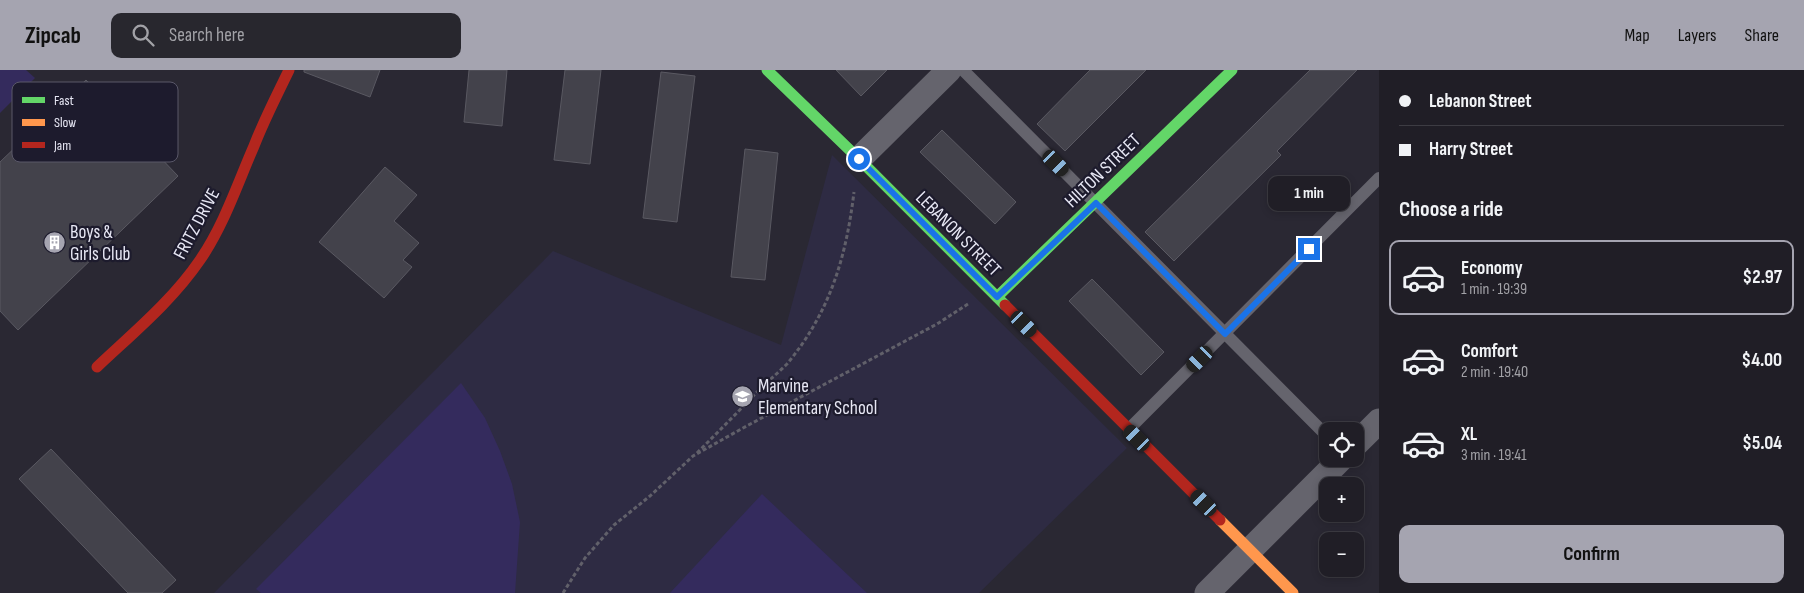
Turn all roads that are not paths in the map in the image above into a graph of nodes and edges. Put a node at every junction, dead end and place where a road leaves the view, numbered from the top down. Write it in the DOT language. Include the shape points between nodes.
graph roads {
  1 [pos="289,70"];
  2 [pos="767,70"];
  3 [pos="949,70"];
  4 [pos="963,70"];
  5 [pos="1232,70"];
  6 [pos="859,159"];
  7 [pos="1379,178"];
  8 [pos="1096,203"];
  9 [pos="997,297"];
  10 [pos="1225,334"];
  11 [pos="97,367"];
  12 [pos="1379,421"];
  13 [pos="1319,428"];
  14 [pos="1129,429"];
  15 [pos="1364,436"];
  16 [pos="1333,467"];
  17 [pos="1251,550"];
  18 [pos="1207,593"];
  19 [pos="1294,593"];
  1 -- 11 [label="street, FRITZ DRIVE" via="226,215 202,258 172,294"];
  2 -- 6 [label="street, LEBANON STREET"];
  3 -- 6 [label="street"];
  4 -- 8 [label="lane"];
  5 -- 8 [label="street, HILTON STREET"];
  6 -- 9 [label="street, LEBANON STREET"];
  7 -- 10 [label="lane"];
  8 -- 9 [label="street, HILTON STREET"];
  8 -- 10 [label="lane"];
  9 -- 14 [label="street, LEBANON STREET"];
  10 -- 13 [label="lane"];
  10 -- 14 [label="lane"];
  12 -- 15 [label="street"];
  14 -- 17 [label="street, LEBANON STREET"];
  16 -- 17 [label="street"];
  17 -- 18 [label="street"];
  17 -- 19 [label="street, LEBANON STREET"];
}
